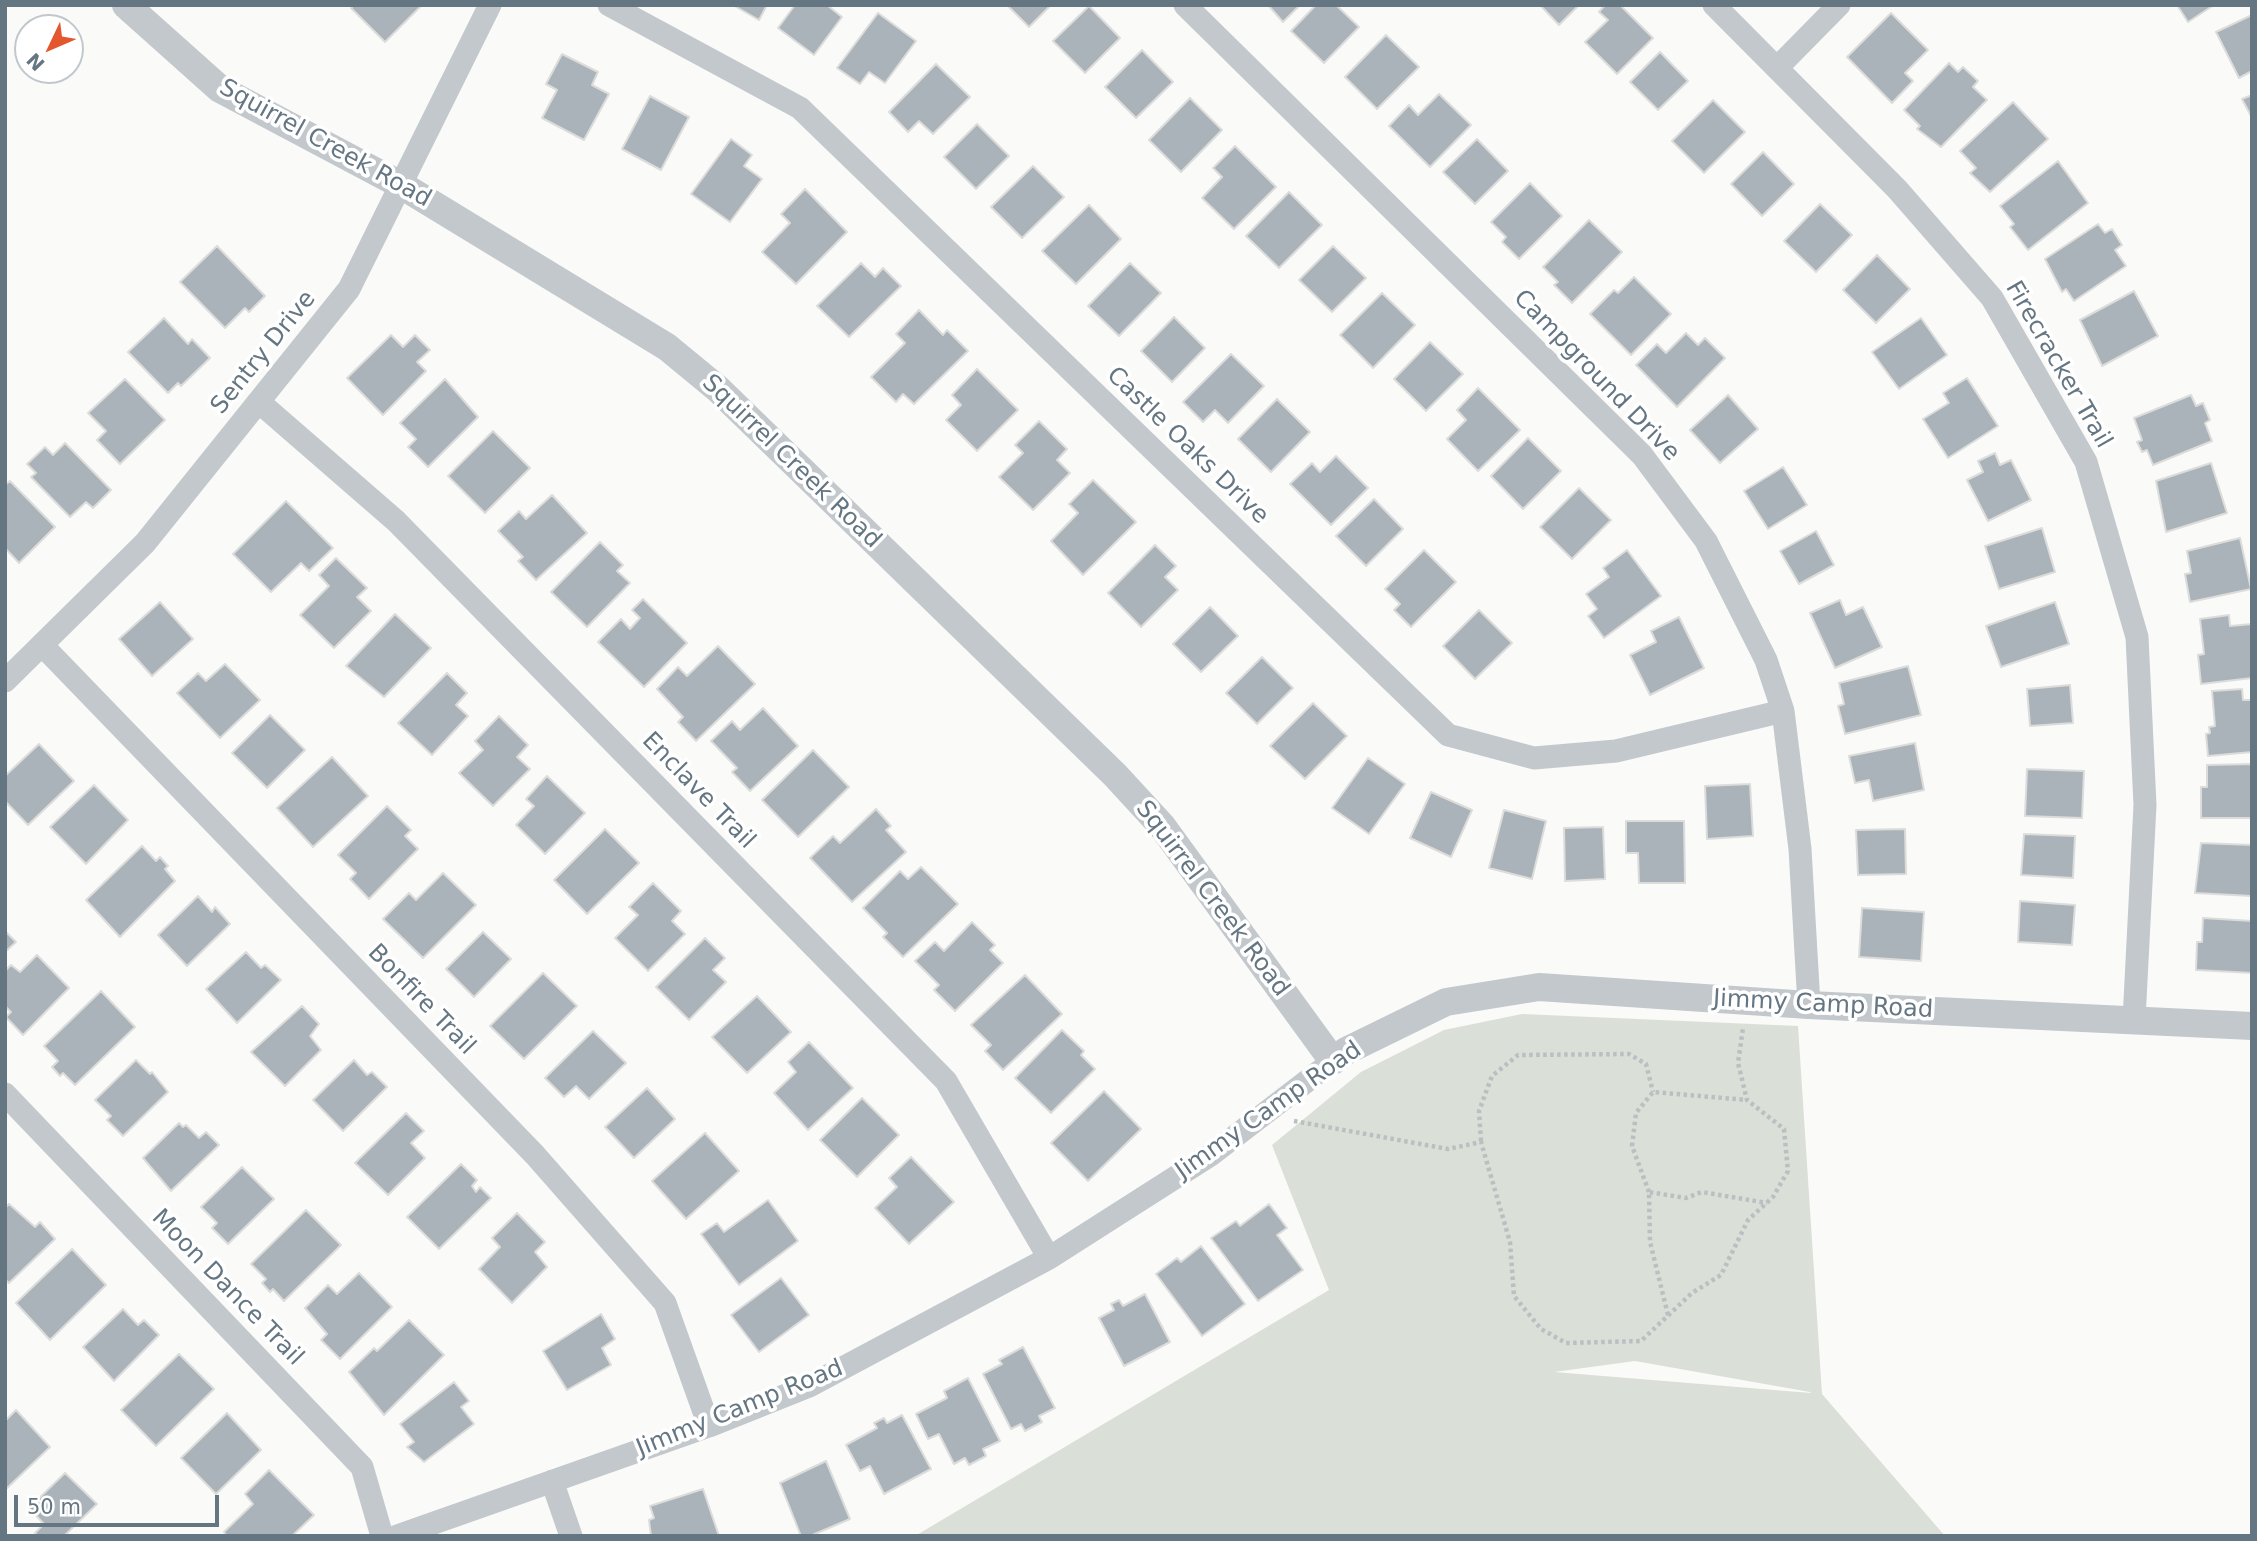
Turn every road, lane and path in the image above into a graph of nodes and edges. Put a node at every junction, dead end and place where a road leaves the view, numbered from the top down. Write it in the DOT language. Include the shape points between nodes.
graph roads {
  1 [pos="126,5"];
  2 [pos="490,5"];
  3 [pos="609,5"];
  4 [pos="1185,5"];
  5 [pos="1714,5"];
  6 [pos="1839,5"];
  7 [pos="1777,68"];
  8 [pos="401,185"];
  9 [pos="259,402"];
  10 [pos="42,645"];
  11 [pos="5,681"];
  12 [pos="1783,711"];
  13 [pos="1748,1001"];
  14 [pos="1809,1005"];
  15 [pos="2134,1020"];
  16 [pos="2252,1026"];
  17 [pos="1333,1061"];
  18 [pos="1653,1092"];
  19 [pos="5,1094"];
  20 [pos="1748,1100"];
  21 [pos="1262,1116"];
  22 [pos="1481,1142"];
  23 [pos="1649,1192"];
  24 [pos="1767,1203"];
  25 [pos="1049,1258"];
  26 [pos="1669,1316"];
  27 [pos="709,1426"];
  28 [pos="552,1481"];
  29 [pos="382,1536"];
  30 [pos="397,1536"];
  31 [pos="571,1536"];
  1 -- 8 [label="street, Squirrel Creek Road" via="220,89"];
  2 -- 8 [label="street, Sentry Drive"];
  3 -- 12 [label="street, Castle Oaks Drive" via="800,108 1448,735 1534,758 1616,751"];
  4 -- 12 [label="street, Campground Drive" via="1642,455 1706,541 1766,660"];
  5 -- 7 [label="street, Firecracker Trail"];
  6 -- 7 [label="street"];
  7 -- 15 [label="street, Firecracker Trail" via="1897,189 1992,298 2086,462 2137,637 2144,806"];
  8 -- 9 [label="street, Sentry Drive" via="349,289"];
  8 -- 17 [label="street, Squirrel Creek Road" via="667,347 718,389 1115,775 1152,816"];
  9 -- 10 [label="street, Sentry Drive" via="145,543"];
  9 -- 25 [label="street, Enclave Trail" via="396,521 946,1081"];
  10 -- 11 [label="street, Sentry Drive"];
  10 -- 27 [label="street, Bonfire Trail" via="535,1155 665,1303"];
  12 -- 14 [label="street, Campground Drive" via="1800,849"];
  13 -- 14 [label="street, Jimmy Camp Road"];
  13 -- 17 [label="street, Jimmy Camp Road" via="1539,987 1446,1002"];
  13 -- 20 [label="path" via="1738,1063"];
  14 -- 15 [label="street, Jimmy Camp Road"];
  15 -- 16 [label="street, Jimmy Camp Road"];
  17 -- 21 [label="street, Jimmy Camp Road"];
  18 -- 20 [label="path"];
  18 -- 22 [label="path" via="1647,1065 1629,1054 1518,1055 1492,1076 1479,1111"];
  18 -- 23 [label="path" via="1636,1113 1632,1146"];
  19 -- 29 [label="street, Moon Dance Trail" via="362,1467"];
  20 -- 24 [label="path" via="1784,1129 1788,1171"];
  21 -- 22 [label="path" via="1448,1149"];
  21 -- 25 [label="street, Jimmy Camp Road" via="1212,1154"];
  22 -- 26 [label="path" via="1510,1242 1514,1296 1541,1329 1566,1343 1641,1341"];
  23 -- 24 [label="path" via="1686,1198 1702,1192"];
  23 -- 26 [label="path" via="1650,1242"];
  24 -- 26 [label="path" via="1748,1220 1721,1275 1692,1293"];
  25 -- 27 [label="street, Jimmy Camp Road" via="809,1386"];
  27 -- 28 [label="street, Jimmy Camp Road"];
  28 -- 30 [label="street, Jimmy Camp Road"];
  28 -- 31 [label="street"];
}
